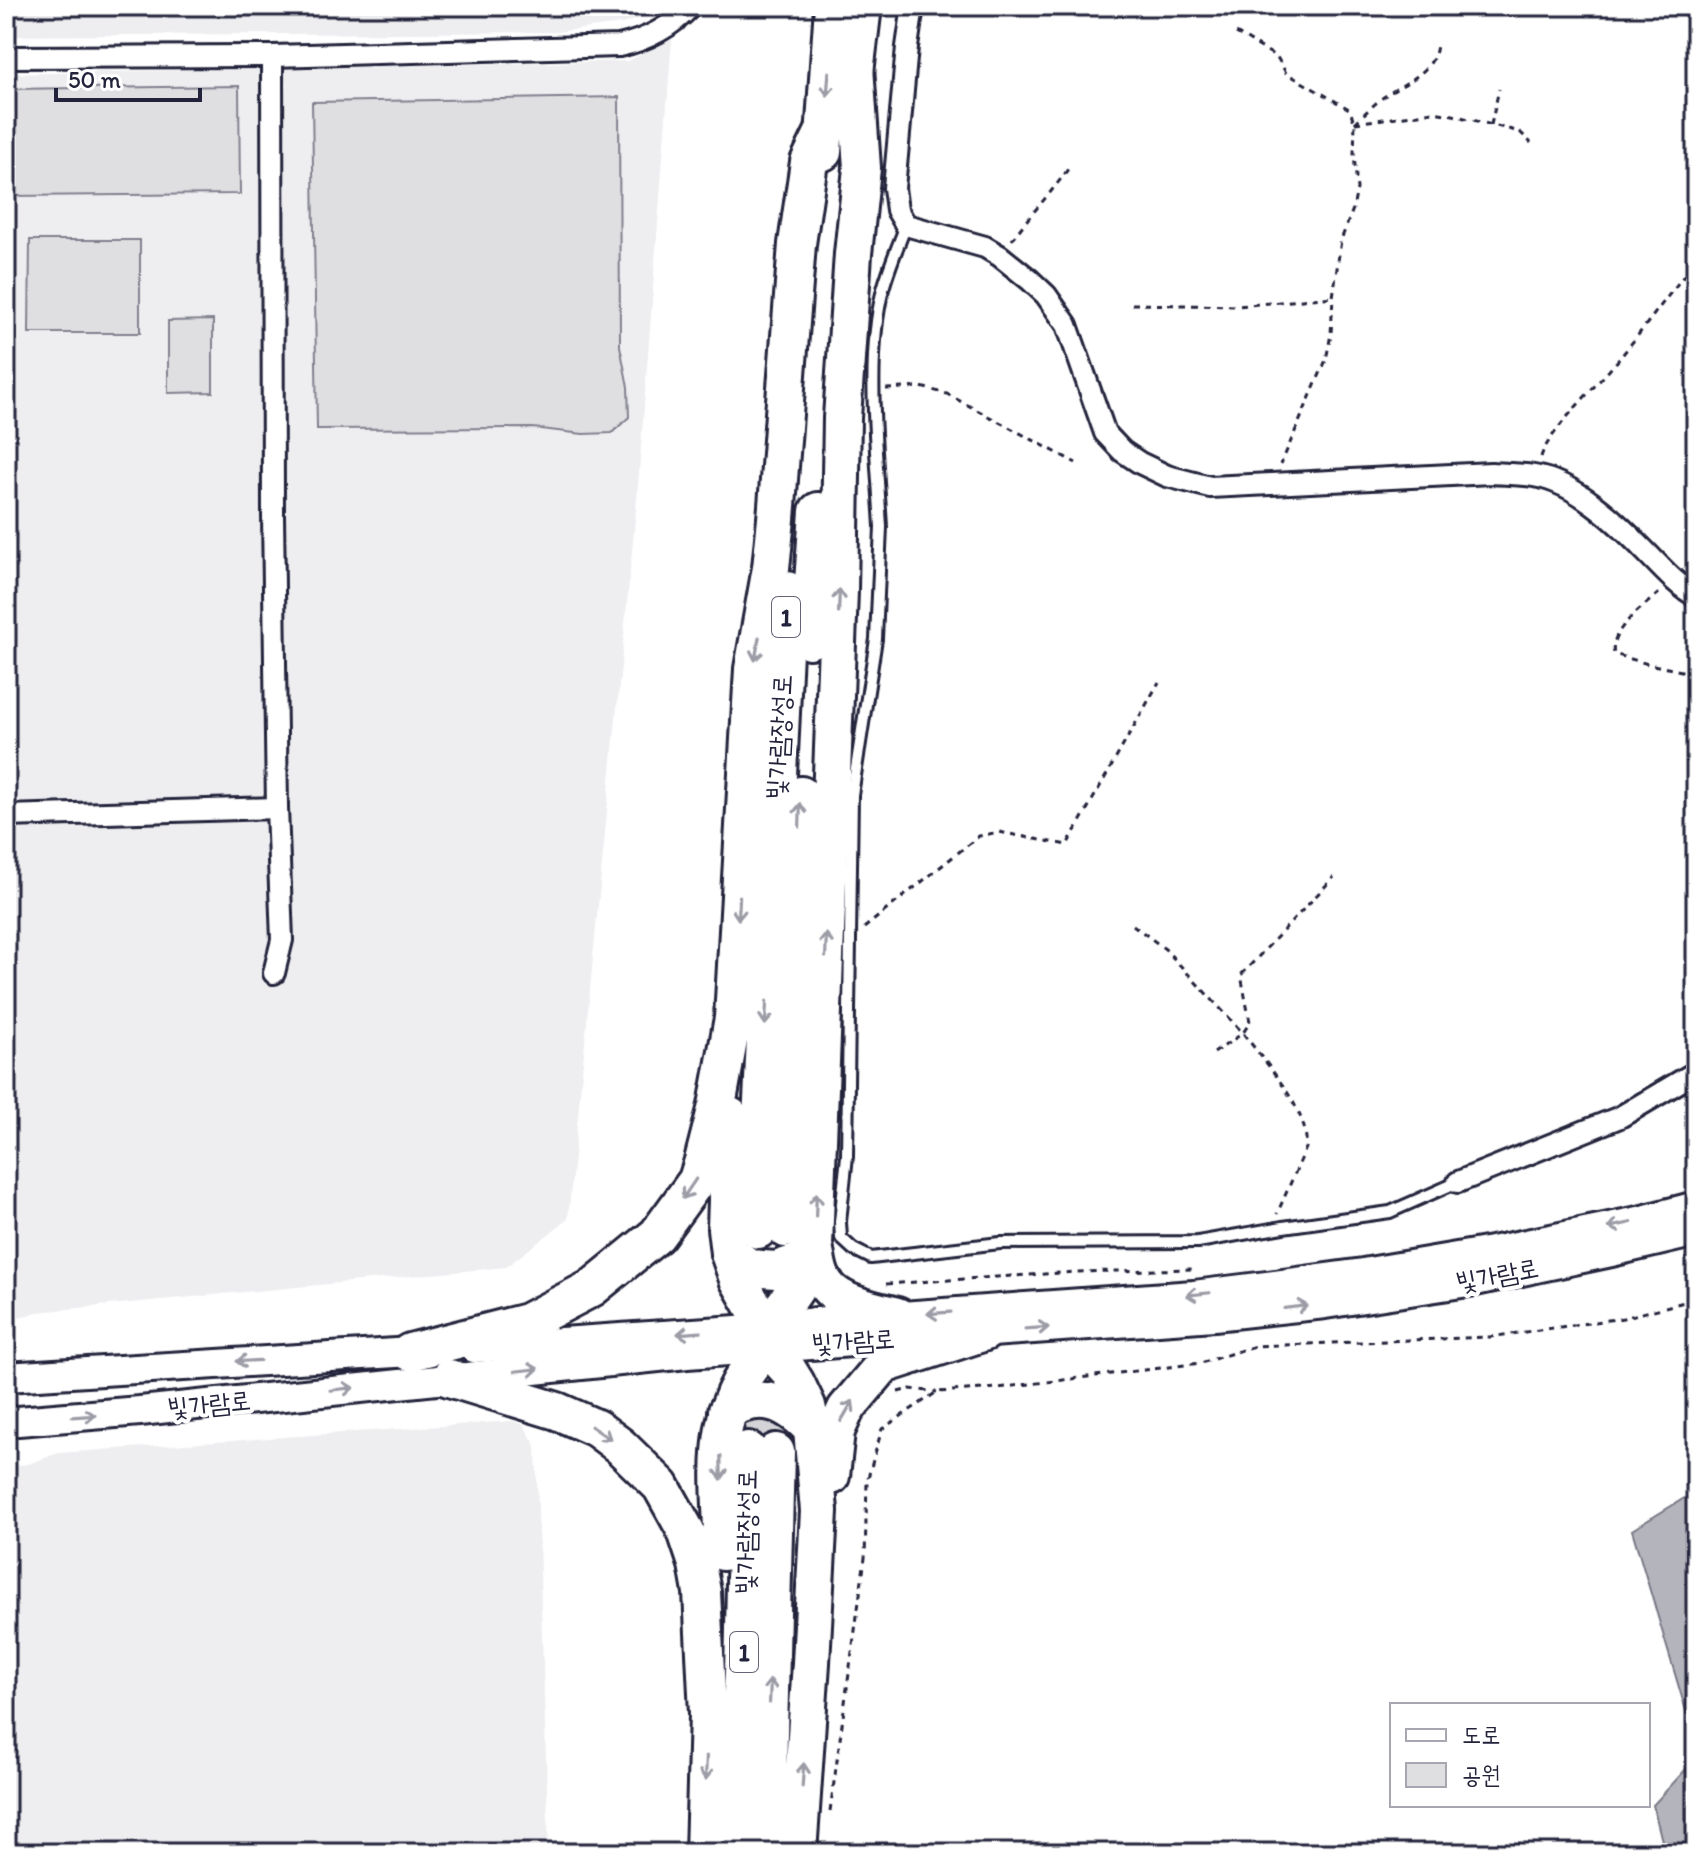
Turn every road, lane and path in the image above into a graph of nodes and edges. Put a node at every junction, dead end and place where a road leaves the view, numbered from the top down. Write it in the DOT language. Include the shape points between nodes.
graph roads {
  1 [pos="691,6"];
  2 [pos="833,6"];
  3 [pos="863,6"];
  4 [pos="913,6"];
  5 [pos="1236,33"];
  6 [pos="1437,43"];
  7 [pos="272,56"];
  8 [pos="6,57"];
  9 [pos="1499,89"];
  10 [pos="1355,123"];
  11 [pos="1491,125"];
  12 [pos="825,129"];
  13 [pos="1531,143"];
  14 [pos="1068,169"];
  15 [pos="906,225"];
  16 [pos="1000,256"];
  17 [pos="1696,260"];
  18 [pos="1333,297"];
  19 [pos="1132,304"];
  20 [pos="875,387"];
  21 [pos="1076,463"];
  22 [pos="1536,476"];
  23 [pos="1272,485"];
  24 [pos="1674,580"];
  25 [pos="1696,596"];
  26 [pos="1696,674"];
  27 [pos="1159,682"];
  28 [pos="277,808"];
  29 [pos="6,816"];
  30 [pos="1334,877"];
  31 [pos="1133,925"];
  32 [pos="850,936"];
  33 [pos="274,973"];
  34 [pos="733,1018"];
  35 [pos="1243,1033"];
  36 [pos="1214,1053"];
  37 [pos="1696,1072"];
  38 [pos="1458,1182"];
  39 [pos="1696,1206"];
  40 [pos="1271,1229"];
  41 [pos="1696,1232"];
  42 [pos="786,1234"];
  43 [pos="729,1253"];
  44 [pos="1202,1269"];
  45 [pos="873,1285"];
  46 [pos="1696,1299"];
  47 [pos="897,1316"];
  48 [pos="985,1332"];
  49 [pos="767,1338"];
  50 [pos="410,1352"];
  51 [pos="6,1377"];
  52 [pos="449,1378"];
  53 [pos="727,1411"];
  54 [pos="6,1422"];
  55 [pos="812,1429"];
  56 [pos="819,1511"];
  57 [pos="708,1714"];
  58 [pos="830,1813"];
  59 [pos="704,1853"];
  60 [pos="739,1853"];
  61 [pos="766,1853"];
  62 [pos="798,1853"];
  1 -- 7 [label="street" via="641,41 619,46"];
  2 -- 12 [label="highway, 빛가람장성로 / 1, one-way"];
  42 -- 3 [label="highway, one-way" via="839,591 842,418 862,168 855,67"];
  4 -- 15 [label="street" via="894,188"];
  5 -- 10 [label="path" via="1277,57 1286,73 1349,109"];
  6 -- 10 [label="path" via="1434,61"];
  7 -- 8 [label="street"];
  7 -- 28 [label="street"];
  9 -- 11 [label="path"];
  10 -- 11 [label="path" via="1433,112"];
  10 -- 18 [label="path" via="1357,189 1341,240"];
  11 -- 13 [label="path" via="1520,132"];
  12 -- 34 [label="highway, one-way" via="809,162 797,244 771,568 753,669"];
  12 -- 42 [label="highway, 빛가람장성로 / 1, one-way" via="808,288 786,608 759,1162"];
  14 -- 16 [label="path"];
  15 -- 16 [label="street"];
  15 -- 20 [label="lane" via="883,291"];
  16 -- 23 [label="street" via="1046,295 1067,325 1105,433 1122,451 1167,476 1210,487"];
  17 -- 22 [label="path" via="1555,433"];
  18 -- 19 [label="path" via="1238,306"];
  18 -- 23 [label="path" via="1326,360"];
  20 -- 21 [label="path" via="921,387 947,394"];
  20 -- 32 [label="lane" via="880,554 876,639 852,795"];
  22 -- 23 [label="street" via="1491,473"];
  22 -- 24 [label="street" via="1590,502"];
  24 -- 25 [label="street"];
  24 -- 26 [label="path" via="1633,615 1612,647 1614,654"];
  27 -- 32 [label="path" via="1067,845 999,832 979,836"];
  28 -- 29 [label="street"];
  28 -- 33 [label="street" via="282,940"];
  30 -- 35 [label="path" via="1241,975 1250,1022"];
  31 -- 35 [label="path" via="1165,949"];
  32 -- 40 [label="lane" via="847,1156 840,1222 841,1238 853,1249 871,1258 1000,1243 1198,1242"];
  34 -- 43 [label="highway"];
  34 -- 50 [label="highway, one-way" via="697,1180 657,1235 592,1288 527,1322"];
  35 -- 36 [label="path"];
  35 -- 40 [label="path" via="1288,1095 1307,1137"];
  37 -- 38 [label="street" via="1620,1117"];
  38 -- 40 [label="lane" via="1390,1212"];
  39 -- 47 [label="main road, 빛가람로, one-way" via="1363,1273 1194,1295"];
  48 -- 41 [label="main road, 빛가람로, one-way" via="1325,1304 1475,1281"];
  42 -- 43 [label="highway" via="802,1261 776,1270 750,1268"];
  42 -- 47 [label="highway" via="827,1287 843,1299"];
  42 -- 49 [label="highway" via="811,1261"];
  43 -- 49 [label="highway"];
  44 -- 45 [label="path"];
  46 -- 58 [label="path" via="1623,1318 1490,1337 1255,1346 1201,1363 937,1392 882,1429 867,1481 865,1558"];
  47 -- 49 [label="main road, 빛가람로" via="817,1322"];
  48 -- 49 [label="main road, 빛가람로"];
  56 -- 48 [label="highway, one-way" via="829,1493 836,1431 846,1409 883,1365"];
  49 -- 50 [label="main road, 빛가람로, one-way"];
  52 -- 49 [label="main road, 빛가람로, one-way" via="687,1354"];
  49 -- 53 [label="highway"];
  49 -- 55 [label="highway" via="796,1383"];
  50 -- 51 [label="main road, 빛가람로, one-way"];
  54 -- 52 [label="main road, 빛가람로, one-way"];
  52 -- 57 [label="highway, one-way" via="596,1428 661,1486 697,1564"];
  53 -- 55 [label="highway" via="741,1403 769,1401 786,1406"];
  53 -- 57 [label="highway, one-way" via="720,1455 725,1603"];
  55 -- 56 [label="highway"];
  62 -- 56 [label="highway, one-way"];
  57 -- 59 [label="highway, one-way"];
  61 -- 60 [label="highway, 빛가람장성로 / 1, one-way" via="762,1451"];
}
